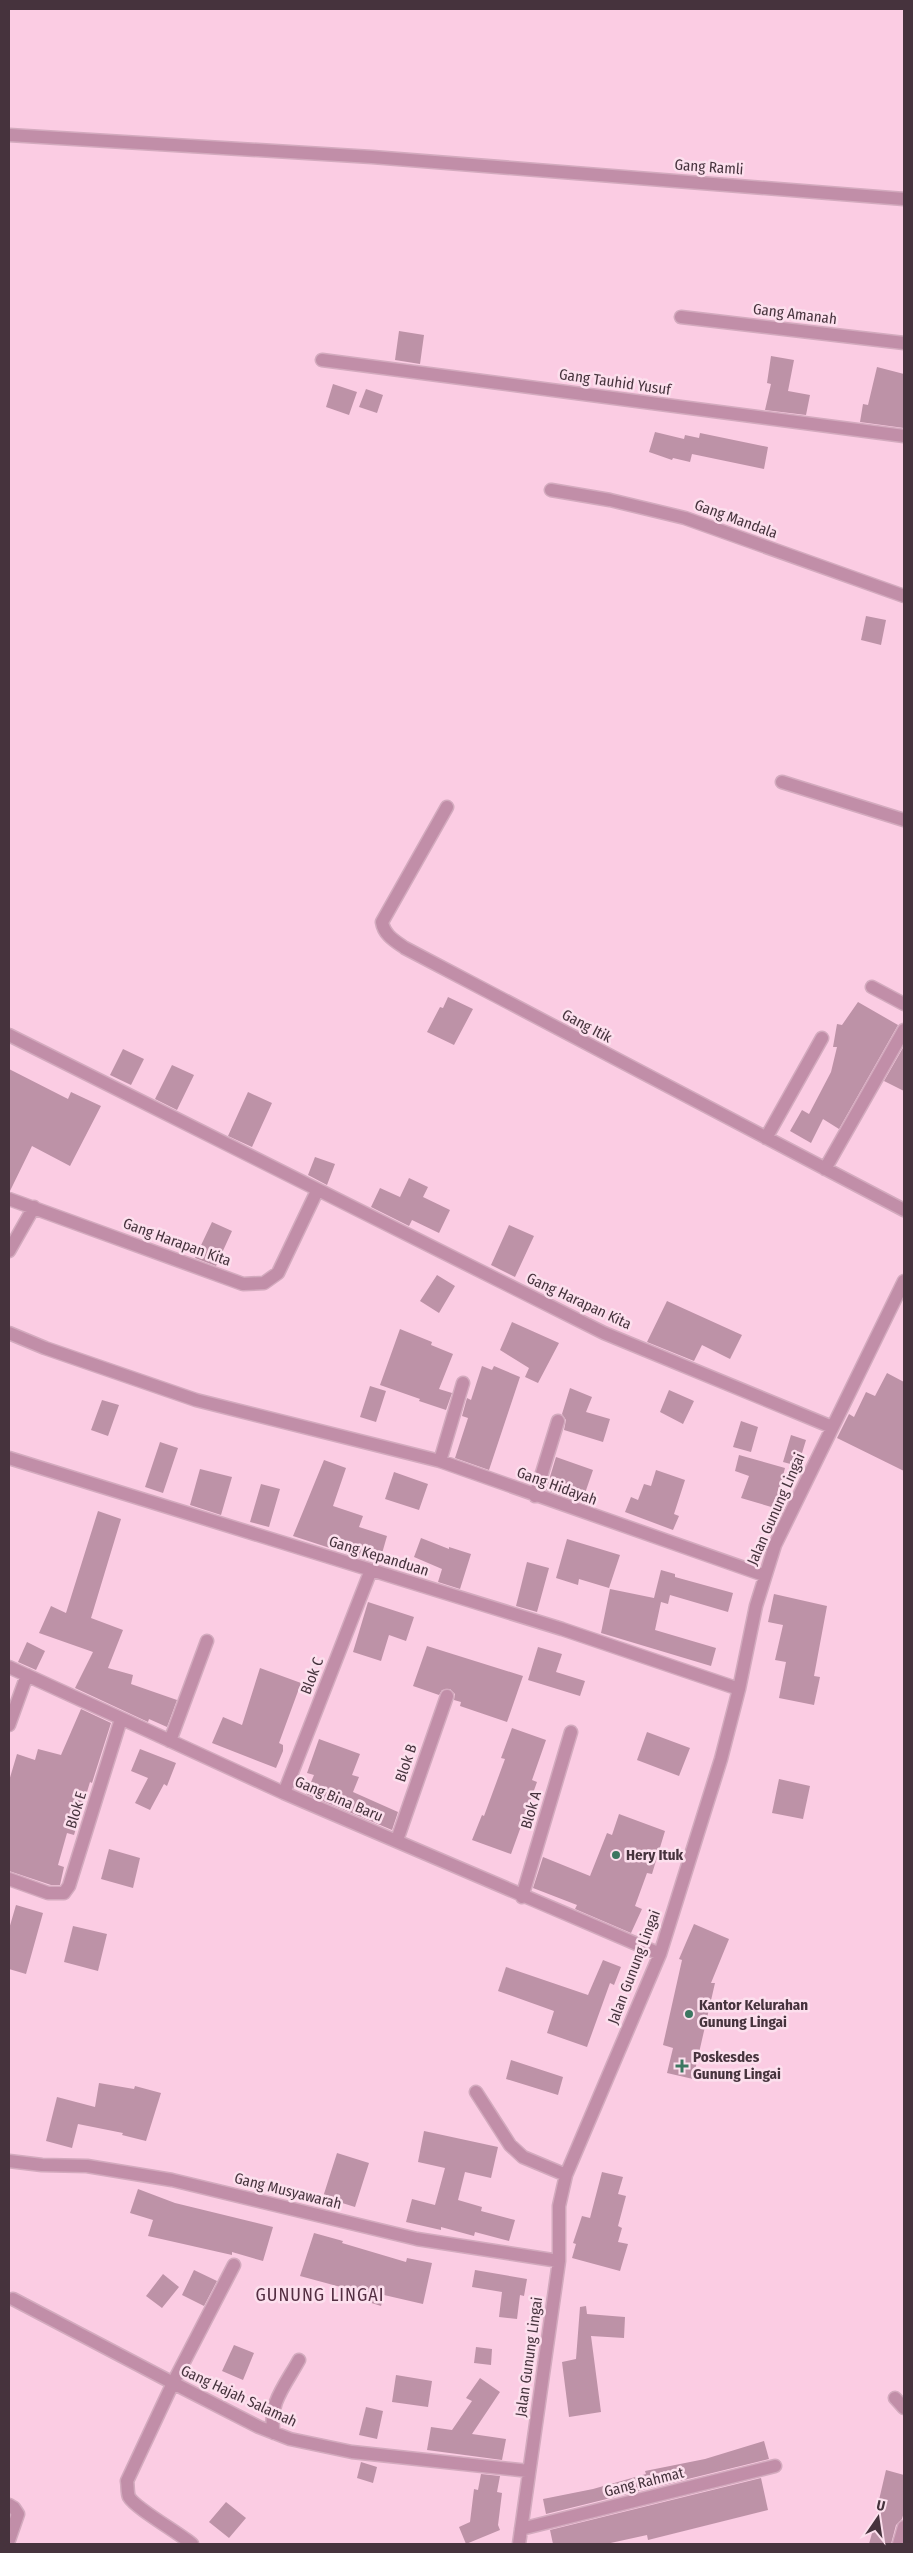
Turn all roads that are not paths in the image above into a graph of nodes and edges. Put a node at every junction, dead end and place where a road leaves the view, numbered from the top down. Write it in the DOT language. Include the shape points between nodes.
graph roads {
  1 [pos="9,135"];
  2 [pos="904,199"];
  3 [pos="681,317"];
  4 [pos="904,343"];
  5 [pos="322,360"];
  6 [pos="904,436"];
  7 [pos="552,490"];
  8 [pos="904,596"];
  9 [pos="782,782"];
  10 [pos="447,807"];
  11 [pos="904,820"];
  12 [pos="872,987"];
  13 [pos="904,1004"];
  14 [pos="904,1030"];
  15 [pos="9,1035"];
  16 [pos="822,1038"];
  17 [pos="766,1138"];
  18 [pos="825,1169"];
  19 [pos="317,1191"];
  20 [pos="9,1198"];
  21 [pos="34,1207"];
  22 [pos="904,1210"];
  23 [pos="9,1251"];
  24 [pos="904,1280"];
  25 [pos="9,1333"];
  26 [pos="463,1383"];
  27 [pos="558,1421"];
  28 [pos="832,1427"];
  29 [pos="9,1458"];
  30 [pos="440,1461"];
  31 [pos="535,1496"];
  32 [pos="371,1570"];
  33 [pos="764,1575"];
  34 [pos="207,1641"];
  35 [pos="9,1667"];
  36 [pos="27,1675"];
  37 [pos="739,1689"];
  38 [pos="447,1696"];
  39 [pos="121,1719"];
  40 [pos="9,1725"];
  41 [pos="571,1732"];
  42 [pos="170,1742"];
  43 [pos="284,1794"];
  44 [pos="397,1840"];
  45 [pos="9,1879"];
  46 [pos="522,1897"];
  47 [pos="660,1954"];
  48 [pos="476,2092"];
  49 [pos="9,2162"];
  50 [pos="566,2175"];
  51 [pos="559,2261"];
  52 [pos="234,2265"];
  53 [pos="13,2299"];
  54 [pos="299,2360"];
  55 [pos="172,2383"];
  56 [pos="274,2433"];
  57 [pos="774,2466"];
  58 [pos="529,2471"];
  59 [pos="9,2505"];
  60 [pos="904,2527"];
  61 [pos="521,2529"];
  62 [pos="9,2540"];
  63 [pos="192,2544"];
  64 [pos="519,2544"];
  65 [pos="899,2544"];
  1 -- 2 [label="street, Gang Ramli" via="372,157"];
  3 -- 4 [label="street, Gang Amanah"];
  5 -- 6 [label="street, Gang Tauhid Yusuf"];
  7 -- 8 [label="street, Gang Mandala" via="685,518"];
  9 -- 11 [label="street"];
  10 -- 17 [label="street, Gang Itik" via="382,922 390,937 405,948"];
  12 -- 13 [label="street"];
  14 -- 18 [label="street"];
  15 -- 19 [label="street, Gang Harapan Kita"];
  16 -- 17 [label="street"];
  17 -- 18 [label="street, Gang Itik"];
  18 -- 22 [label="street, Gang Itik"];
  19 -- 21 [label="street, Gang Harapan Kita" via="278,1274 264,1283 243,1284"];
  19 -- 28 [label="street, Gang Harapan Kita" via="604,1333"];
  20 -- 21 [label="street, Gang Harapan Kita"];
  21 -- 23 [label="street"];
  24 -- 28 [label="street, Jalan Gunung Lingai"];
  25 -- 30 [label="street, Gang Hidayah" via="196,1400"];
  26 -- 30 [label="street"];
  27 -- 31 [label="street"];
  28 -- 33 [label="street, Jalan Gunung Lingai" via="775,1545"];
  29 -- 32 [label="street, Gang Kepanduan"];
  30 -- 31 [label="street, Gang Hidayah"];
  31 -- 33 [label="street, Gang Hidayah"];
  32 -- 37 [label="street, Gang Kepanduan" via="562,1629"];
  32 -- 43 [label="street, Blok C"];
  33 -- 37 [label="street, Jalan Gunung Lingai"];
  34 -- 42 [label="street"];
  35 -- 36 [label="street, Gang Bina Baru"];
  36 -- 39 [label="street, Gang Bina Baru"];
  36 -- 40 [label="street"];
  37 -- 47 [label="street, Jalan Gunung Lingai" via="721,1759"];
  38 -- 44 [label="street, Blok B"];
  39 -- 42 [label="street, Gang Bina Baru"];
  39 -- 45 [label="street, Blok E" via="69,1886 64,1892 48,1892"];
  41 -- 46 [label="street, Blok A"];
  42 -- 43 [label="street, Gang Bina Baru"];
  43 -- 44 [label="street, Gang Bina Baru"];
  44 -- 46 [label="street, Gang Bina Baru"];
  46 -- 47 [label="street, Gang Bina Baru"];
  47 -- 50 [label="street, Jalan Gunung Lingai"];
  48 -- 50 [label="street" via="510,2145 534,2163"];
  49 -- 51 [label="street, Gang Musyawarah" via="87,2166 172,2180 417,2239"];
  50 -- 51 [label="street, Jalan Gunung Lingai" via="559,2206"];
  51 -- 58 [label="street, Jalan Gunung Lingai"];
  52 -- 55 [label="street"];
  53 -- 55 [label="street, Gang Hajah Salamah"];
  54 -- 56 [label="street" via="274,2405 271,2420"];
  55 -- 56 [label="street, Gang Hajah Salamah"];
  55 -- 63 [label="street" via="127,2481 128,2491 135,2504"];
  56 -- 58 [label="street, Gang Hajah Salamah" via="352,2452"];
  57 -- 61 [label="street, Gang Rahmat"];
  58 -- 61 [label="street, Jalan Gunung Lingai"];
  59 -- 62 [label="street" via="18,2514"];
  60 -- 65 [label="street"];
  61 -- 64 [label="street, Jalan Gunung Lingai"];
}
